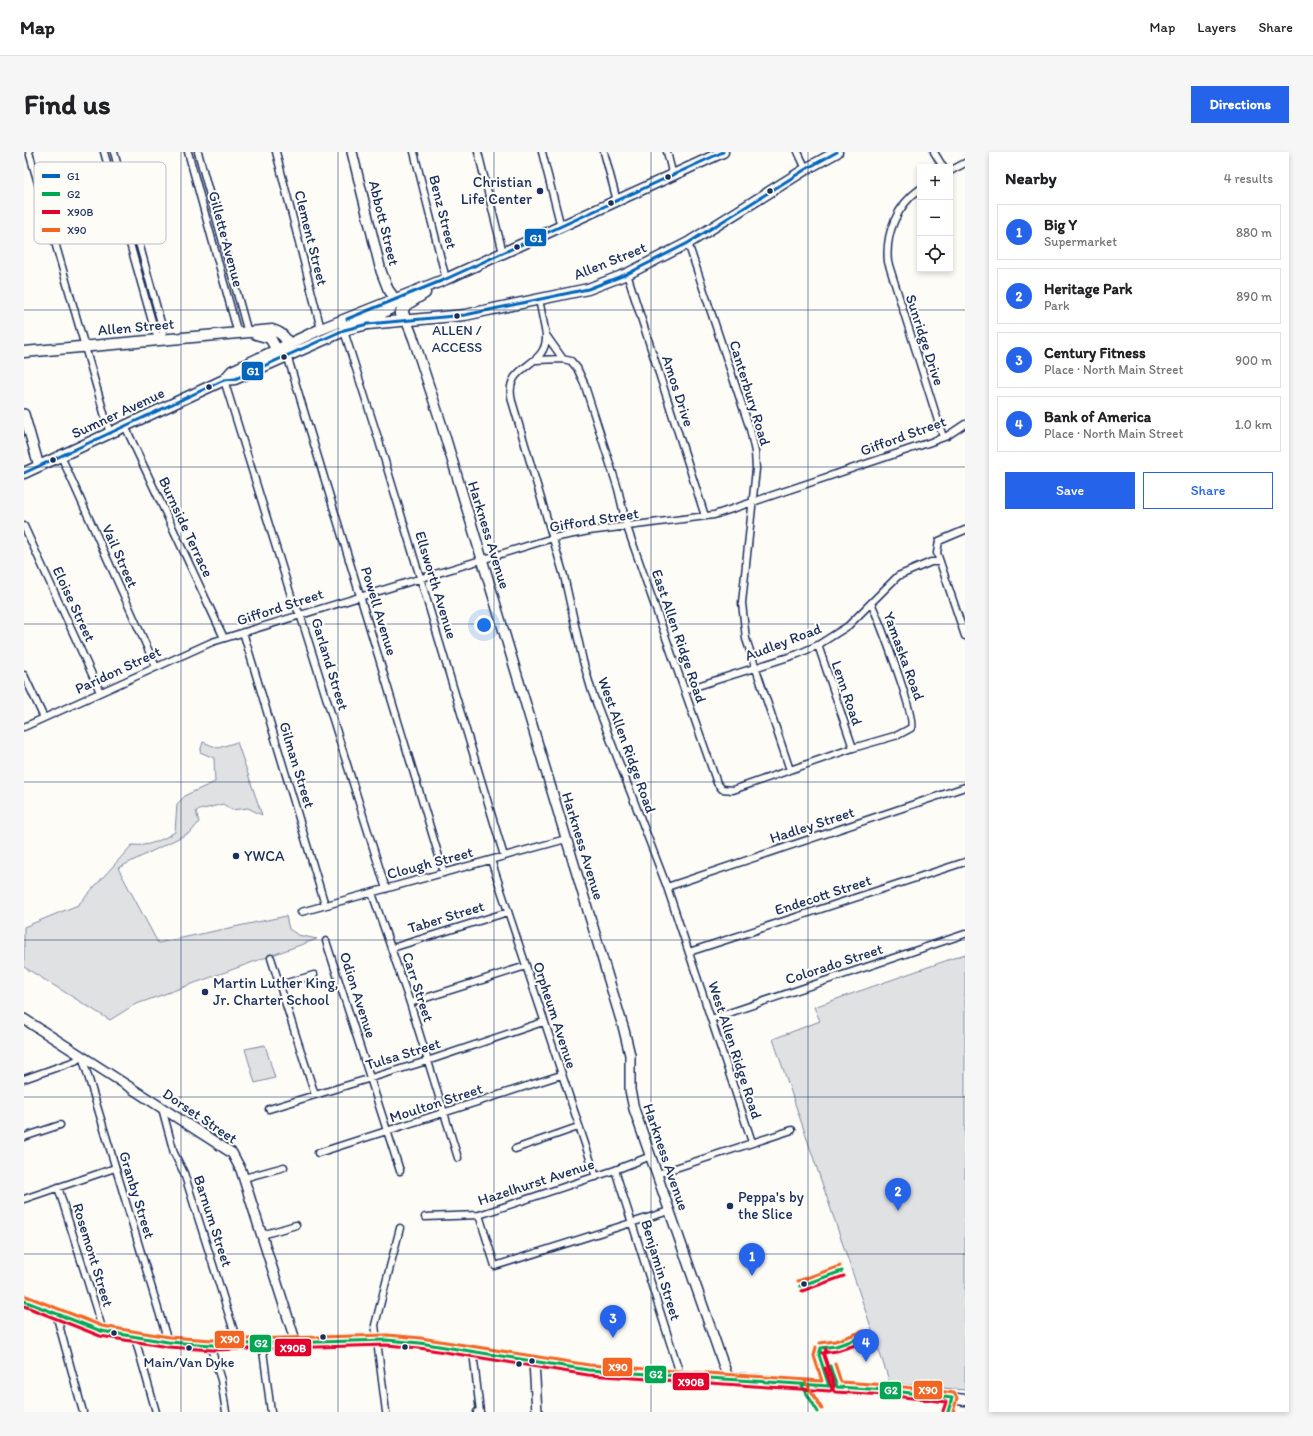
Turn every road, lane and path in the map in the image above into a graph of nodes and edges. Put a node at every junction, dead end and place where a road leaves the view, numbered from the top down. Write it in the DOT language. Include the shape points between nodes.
graph roads {
  1 [pos="29,152"];
  2 [pos="104,152"];
  3 [pos="114,152"];
  4 [pos="188,152"];
  5 [pos="198,152"];
  6 [pos="276,152"];
  7 [pos="352,152"];
  8 [pos="414,152"];
  9 [pos="478,152"];
  10 [pos="542,152"];
  11 [pos="604,152"];
  12 [pos="667,152"];
  13 [pos="724,152"];
  14 [pos="798,152"];
  15 [pos="837,152"];
  16 [pos="934,152"];
  17 [pos="107,162"];
  18 [pos="117,162"];
  19 [pos="965,163"];
  20 [pos="941,164"];
  21 [pos="806,169"];
  22 [pos="953,169"];
  23 [pos="34,170"];
  24 [pos="673,176"];
  25 [pos="917,192"];
  26 [pos="617,201"];
  27 [pos="214,208"];
  28 [pos="204,209"];
  29 [pos="561,226"];
  30 [pos="688,243"];
  31 [pos="55,244"];
  32 [pos="130,244"];
  33 [pos="139,244"];
  34 [pos="503,253"];
  35 [pos="627,274"];
  36 [pos="446,279"];
  37 [pos="539,299"];
  38 [pos="394,300"];
  39 [pos="403,315"];
  40 [pos="342,325"];
  41 [pos="321,329"];
  42 [pos="245,333"];
  43 [pos="546,335"];
  44 [pos="162,340"];
  45 [pos="288,344"];
  46 [pos="84,346"];
  47 [pos="277,350"];
  48 [pos="24,352"];
  49 [pos="287,355"];
  50 [pos="563,359"];
  51 [pos="536,360"];
  52 [pos="224,380"];
  53 [pos="24,414"];
  54 [pos="965,424"];
  55 [pos="126,426"];
  56 [pos="110,434"];
  57 [pos="943,437"];
  58 [pos="61,456"];
  59 [pos="39,466"];
  60 [pos="24,473"];
  61 [pos="754,502"];
  62 [pos="705,516"];
  63 [pos="24,526"];
  64 [pos="627,527"];
  65 [pos="965,530"];
  66 [pos="553,538"];
  67 [pos="481,559"];
  68 [pos="939,562"];
  69 [pos="420,578"];
  70 [pos="360,595"];
  71 [pos="871,603"];
  72 [pos="300,614"];
  73 [pos="243,632"];
  74 [pos="965,636"];
  75 [pos="224,638"];
  76 [pos="818,645"];
  77 [pos="156,667"];
  78 [pos="756,667"];
  79 [pos="24,675"];
  80 [pos="685,690"];
  81 [pos="100,692"];
  82 [pos="44,718"];
  83 [pos="912,718"];
  84 [pos="24,727"];
  85 [pos="853,748"];
  86 [pos="790,770"];
  87 [pos="965,787"];
  88 [pos="566,839"];
  89 [pos="504,856"];
  90 [pos="491,860"];
  91 [pos="965,862"];
  92 [pos="444,873"];
  93 [pos="667,887"];
  94 [pos="386,889"];
  95 [pos="372,893"];
  96 [pos="325,906"];
  97 [pos="301,912"];
  98 [pos="508,912"];
  99 [pos="965,934"];
  100 [pos="326,941"];
  101 [pos="392,948"];
  102 [pos="689,952"];
  103 [pos="271,958"];
  104 [pos="526,966"];
  105 [pos="314,975"];
  106 [pos="280,985"];
  107 [pos="410,1003"];
  108 [pos="24,1019"];
  109 [pos="710,1019"];
  110 [pos="544,1022"];
  111 [pos="82,1056"];
  112 [pos="427,1061"];
  113 [pos="561,1075"];
  114 [pos="371,1078"];
  115 [pos="24,1079"];
  116 [pos="315,1095"];
  117 [pos="162,1106"];
  118 [pos="270,1109"];
  119 [pos="444,1113"];
  120 [pos="60,1125"];
  121 [pos="578,1127"];
  122 [pos="792,1130"];
  123 [pos="389,1132"];
  124 [pos="24,1137"];
  125 [pos="752,1142"];
  126 [pos="515,1149"];
  127 [pos="318,1153"];
  128 [pos="651,1156"];
  129 [pos="458,1158"];
  130 [pos="115,1168"];
  131 [pos="284,1168"];
  132 [pos="615,1170"];
  133 [pos="400,1171"];
  134 [pos="657,1174"];
  135 [pos="596,1177"];
  136 [pos="244,1178"];
  137 [pos="58,1187"];
  138 [pos="24,1199"];
  139 [pos="670,1211"];
  140 [pos="478,1215"];
  141 [pos="425,1217"];
  142 [pos="633,1223"];
  143 [pos="296,1225"];
  144 [pos="400,1228"];
  145 [pos="262,1235"];
  146 [pos="24,1301"];
  147 [pos="56,1314"];
  148 [pos="103,1331"];
  149 [pos="135,1338"];
  150 [pos="377,1339"];
  151 [pos="168,1342"];
  152 [pos="262,1343"];
  153 [pos="296,1343"];
  154 [pos="238,1344"];
  155 [pos="210,1345"];
  156 [pos="473,1352"];
  157 [pos="534,1362"];
  158 [pos="681,1377"];
  159 [pos="728,1378"];
  160 [pos="965,1400"];
  161 [pos="83,1412"];
  162 [pos="156,1412"];
  163 [pos="226,1412"];
  164 [pos="270,1412"];
  165 [pos="386,1412"];
  166 [pos="479,1412"];
  167 [pos="537,1412"];
  1 -- 23 [label="street"];
  2 -- 17 [label="street"];
  3 -- 18 [label="street"];
  4 -- 28 [label="street, Gillette Avenue"];
  5 -- 27 [label="street, Gillette Avenue"];
  6 -- 41 [label="street, Clement Street"];
  7 -- 38 [label="main road, Abbott Street" via="381,271"];
  8 -- 36 [label="street, Benz Street"];
  9 -- 34 [label="street"];
  10 -- 29 [label="street"];
  11 -- 26 [label="street"];
  12 -- 24 [label="street"];
  13 -- 24 [label="main road, Sumner Avenue"];
  14 -- 21 [label="street"];
  15 -- 21 [label="main road, Allen Street"];
  16 -- 20 [label="street"];
  19 -- 22 [label="street"];
  21 -- 30 [label="main road, Allen Street"];
  24 -- 26 [label="main road, Sumner Avenue"];
  25 -- 57 [label="street, Sunridge Drive" via="907,200 897,215 888,242 887,257"];
  26 -- 29 [label="main road, Sumner Avenue"];
  27 -- 28 [label="street"];
  27 -- 42 [label="street, Gillette Avenue"];
  28 -- 42 [label="street, Gillette Avenue"];
  29 -- 34 [label="main road, Sumner Avenue"];
  30 -- 35 [label="main road, Allen Street"];
  30 -- 61 [label="street, Canterbury Road" via="754,446"];
  31 -- 46 [label="street"];
  32 -- 44 [label="street" via="155,332"];
  33 -- 44 [label="street" via="163,330"];
  34 -- 36 [label="main road, Sumner Avenue"];
  35 -- 37 [label="main road, Allen Street" via="588,289"];
  35 -- 62 [label="street, Amos Drive"];
  36 -- 38 [label="main road, Sumner Avenue"];
  36 -- 39 [label="main road, Sumner Avenue" via="432,290 412,300"];
  37 -- 39 [label="main road, Allen Street" via="465,315"];
  37 -- 43 [label="street, East Allen Ridge Road"];
  38 -- 39 [label="main road, Abbott Street"];
  38 -- 40 [label="main road, Sumner Avenue"];
  39 -- 40 [label="main road, Allen Street" via="368,324"];
  39 -- 67 [label="main road, Harkness Avenue" via="416,344"];
  40 -- 41 [label="main road, Sumner Avenue"];
  40 -- 49 [label="main road, Sumner Avenue"];
  40 -- 69 [label="street, Ellsworth Avenue"];
  41 -- 45 [label="main road, Sumner Avenue"];
  42 -- 44 [label="main road, Allen Street"];
  42 -- 45 [label="main road, Allen Street" via="275,330 283,335"];
  42 -- 47 [label="main road, Allen Street" via="268,337"];
  43 -- 50 [label="street, East Allen Ridge Road"];
  43 -- 51 [label="street, West Allen Ridge Road" via="545,347"];
  44 -- 46 [label="main road, Allen Street"];
  45 -- 47 [label="main road, Sumner Avenue"];
  45 -- 49 [label="main road"];
  46 -- 48 [label="main road, Allen Street"];
  46 -- 56 [label="street"];
  47 -- 49 [label="main road, Allen Street"];
  47 -- 52 [label="main road, Sumner Avenue" via="232,371"];
  49 -- 52 [label="main road, Sumner Avenue" via="235,379"];
  49 -- 70 [label="street, Powell Avenue"];
  50 -- 51 [label="street"];
  50 -- 64 [label="street, East Allen Ridge Road" via="572,363 582,379 618,489"];
  51 -- 66 [label="street, West Allen Ridge Road" via="516,374 511,382 510,392"];
  52 -- 55 [label="main road, Sumner Avenue"];
  52 -- 72 [label="street, Garland Street" via="293,602"];
  53 -- 59 [label="main road"];
  54 -- 57 [label="street, Gifford Street"];
  55 -- 56 [label="main road, Sumner Avenue"];
  55 -- 75 [label="street, Burnside Terrace"];
  56 -- 58 [label="main road, Sumner Avenue"];
  57 -- 61 [label="street, Gifford Street"];
  58 -- 59 [label="main road, Sumner Avenue"];
  58 -- 77 [label="street, Vail Street"];
  59 -- 60 [label="main road, Sumner Avenue"];
  61 -- 62 [label="street, Gifford Street"];
  61 -- 78 [label="street, Canterbury Road" via="742,603 746,639"];
  62 -- 64 [label="street, Gifford Street"];
  63 -- 81 [label="street, Eloise Street"];
  64 -- 66 [label="street, Gifford Street"];
  64 -- 80 [label="street, East Allen Ridge Road"];
  65 -- 68 [label="street" via="939,541"];
  66 -- 67 [label="street, Gifford Street"];
  66 -- 93 [label="street, West Allen Ridge Road" via="592,692"];
  67 -- 69 [label="street, Gifford Street"];
  67 -- 88 [label="main road, Harkness Avenue"];
  68 -- 71 [label="street, Audley Road" via="931,562 898,576"];
  68 -- 74 [label="street"];
  69 -- 70 [label="street, Gifford Street"];
  69 -- 89 [label="street, Ellsworth Avenue"];
  70 -- 72 [label="street, Gifford Street"];
  70 -- 92 [label="street, Powell Avenue"];
  71 -- 76 [label="street, Audley Road" via="848,626"];
  71 -- 83 [label="street, Yamaska Road"];
  72 -- 73 [label="street, Gifford Street"];
  72 -- 94 [label="street, Garland Street"];
  73 -- 75 [label="street, Gifford Street"];
  73 -- 96 [label="street, Gilman Street"];
  75 -- 77 [label="street, Paridon Street"];
  76 -- 78 [label="street, Audley Road"];
  76 -- 85 [label="street, Lenn Road"];
  77 -- 81 [label="street, Paridon Street"];
  78 -- 80 [label="street, Audley Road"];
  78 -- 86 [label="street, Canterbury Road"];
  79 -- 82 [label="street"];
  80 -- 86 [label="street, East Allen Ridge Road" via="716,779 722,789 733,790"];
  81 -- 82 [label="street, Paridon Street"];
  82 -- 84 [label="street, Paridon Street"];
  83 -- 85 [label="street, East Allen Ridge Road" via="912,726 906,731"];
  85 -- 86 [label="street, East Allen Ridge Road"];
  87 -- 93 [label="street, Hadley Street"];
  88 -- 89 [label="street, Clough Street"];
  88 -- 128 [label="main road, Harkness Avenue" via="624,1030 630,1055 631,1096"];
  89 -- 90 [label="street, Clough Street"];
  90 -- 92 [label="street, Clough Street"];
  90 -- 98 [label="street, Orpheum Avenue"];
  91 -- 102 [label="street, Endecott Street"];
  92 -- 94 [label="street, Clough Street"];
  93 -- 102 [label="street, West Allen Ridge Road"];
  94 -- 95 [label="street, Clough Street"];
  95 -- 96 [label="street, Clough Street"];
  95 -- 101 [label="street, Carr Street"];
  96 -- 97 [label="street, Clough Street"];
  98 -- 101 [label="street, Taber Street"];
  98 -- 104 [label="street, Orpheum Avenue"];
  99 -- 109 [label="street, Colorado Street"];
  100 -- 114 [label="street, Odion Avenue"];
  101 -- 107 [label="street, Carr Street"];
  102 -- 109 [label="street, West Allen Ridge Road"];
  103 -- 106 [label="street"];
  104 -- 107 [label="street"];
  104 -- 110 [label="street, Orpheum Avenue"];
  105 -- 106 [label="street"];
  106 -- 116 [label="street"];
  107 -- 112 [label="street, Carr Street"];
  108 -- 111 [label="main road, Dorset Street"];
  109 -- 125 [label="street, West Allen Ridge Road"];
  110 -- 112 [label="street, Tulsa Street"];
  110 -- 113 [label="street, Orpheum Avenue"];
  111 -- 115 [label="street"];
  111 -- 117 [label="main road, Dorset Street"];
  111 -- 130 [label="street, Granby Street"];
  112 -- 114 [label="street, Tulsa Street"];
  112 -- 119 [label="street, Carr Street"];
  113 -- 119 [label="street, Moulton Street"];
  113 -- 121 [label="street, Orpheum Avenue"];
  114 -- 116 [label="street, Tulsa Street"];
  114 -- 123 [label="street, Odion Avenue"];
  116 -- 118 [label="street, Tulsa Street"];
  117 -- 136 [label="main road, Dorset Street" via="229,1150 237,1160"];
  117 -- 154 [label="street, Barnum Street" via="173,1151 184,1173"];
  119 -- 123 [label="street, Moulton Street"];
  119 -- 129 [label="street, Carr Street"];
  120 -- 124 [label="street"];
  121 -- 126 [label="street"];
  121 -- 135 [label="street, Orpheum Avenue"];
  122 -- 125 [label="street"];
  123 -- 127 [label="street, Moulton Street"];
  123 -- 133 [label="street, Odion Avenue"];
  125 -- 134 [label="street"];
  128 -- 132 [label="street, Hazelhurst Avenue"];
  128 -- 134 [label="main road, Harkness Avenue"];
  130 -- 137 [label="street"];
  130 -- 151 [label="street, Granby Street"];
  131 -- 136 [label="street"];
  132 -- 135 [label="street, Hazelhurst Avenue"];
  132 -- 142 [label="street, Benjamin Street"];
  134 -- 139 [label="main road, Harkness Avenue"];
  135 -- 140 [label="street, Hazelhurst Avenue"];
  136 -- 145 [label="main road, Dorset Street"];
  137 -- 138 [label="street"];
  137 -- 148 [label="street, Rosemont Street"];
  139 -- 142 [label="street"];
  139 -- 159 [label="main road, Harkness Avenue"];
  140 -- 141 [label="street, Hazelhurst Avenue"];
  140 -- 142 [label="street" via="495,1266"];
  142 -- 158 [label="street, Benjamin Street"];
  143 -- 145 [label="street"];
  144 -- 150 [label="street" via="376,1318"];
  145 -- 153 [label="main road, Dorset Street"];
  146 -- 147 [label="main road"];
  147 -- 148 [label="main road"];
  147 -- 161 [label="street"];
  148 -- 149 [label="main road"];
  149 -- 151 [label="main road"];
  149 -- 162 [label="street"];
  150 -- 153 [label="main road"];
  150 -- 156 [label="main road"];
  150 -- 165 [label="street"];
  151 -- 155 [label="main road"];
  152 -- 153 [label="main road"];
  152 -- 154 [label="main road"];
  152 -- 164 [label="street"];
  154 -- 155 [label="main road"];
  155 -- 163 [label="street" via="221,1380"];
  156 -- 157 [label="main road"];
  156 -- 166 [label="street"];
  157 -- 158 [label="main road" via="601,1372"];
  157 -- 167 [label="main road"];
  158 -- 159 [label="main road"];
  159 -- 160 [label="main road" via="886,1390"];
}
